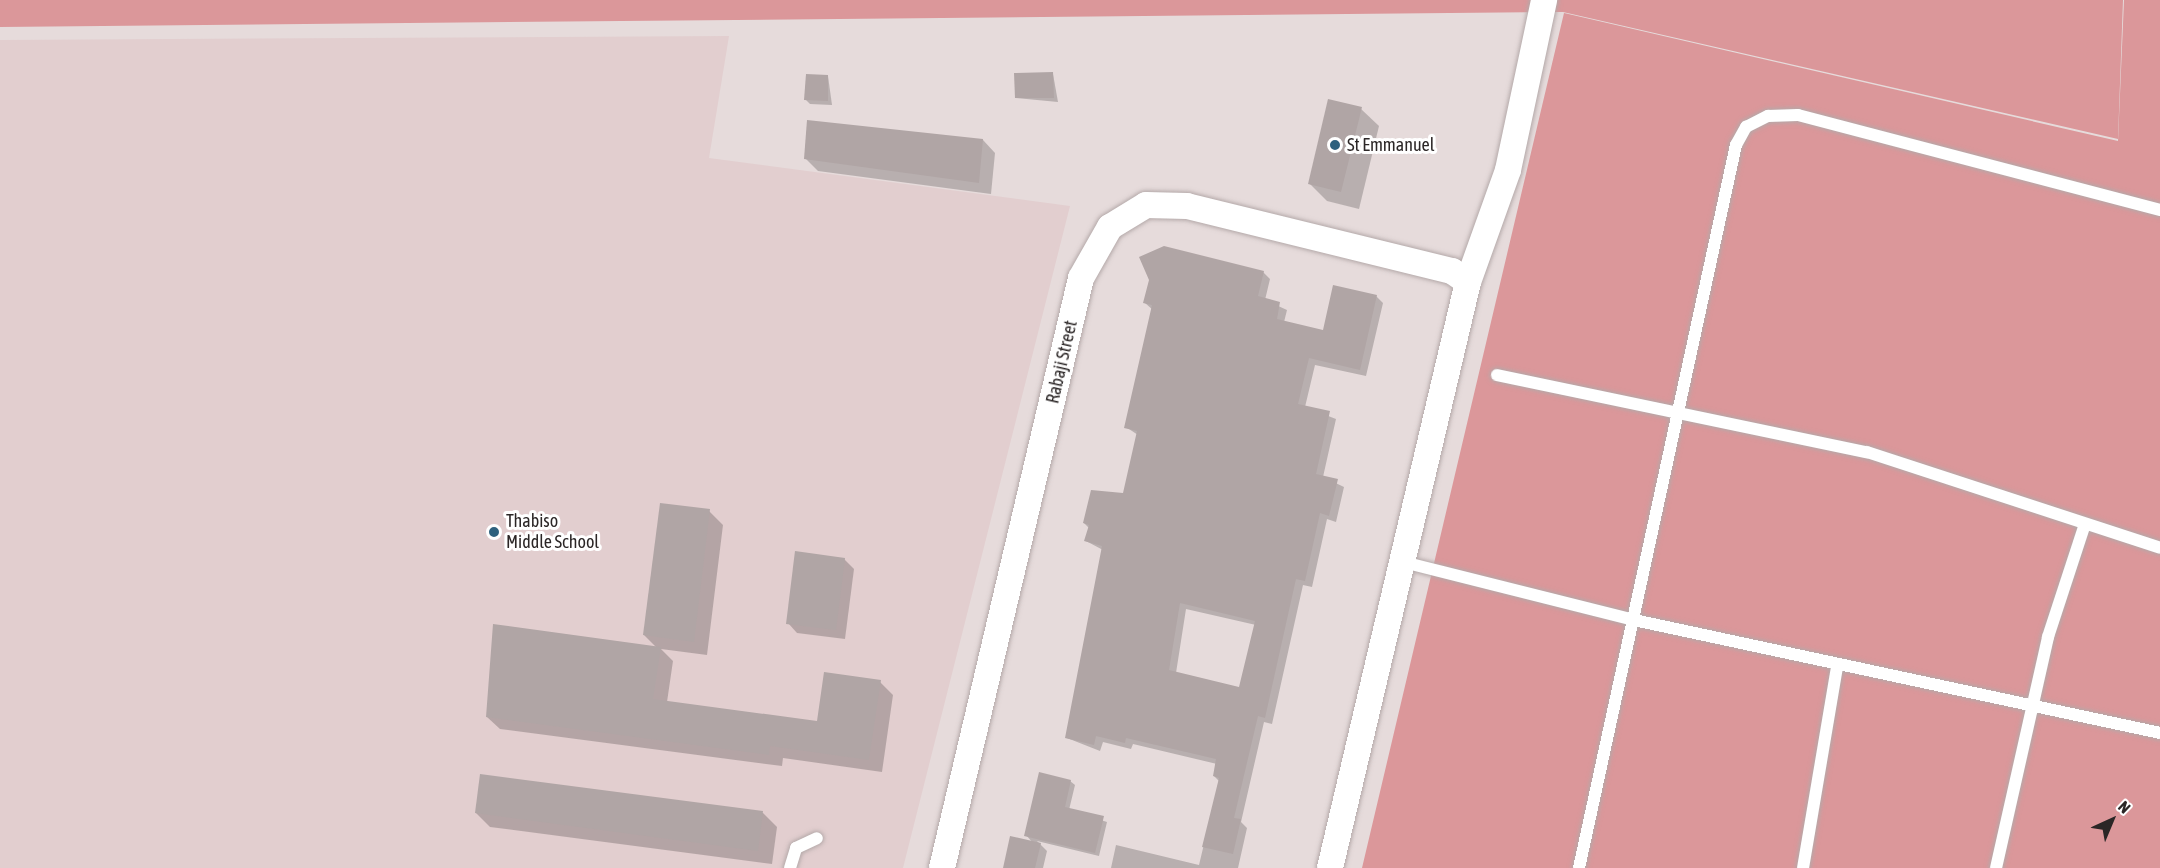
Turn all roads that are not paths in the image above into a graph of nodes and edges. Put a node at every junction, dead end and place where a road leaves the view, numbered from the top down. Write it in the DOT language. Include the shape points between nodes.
graph roads {
  1 [pos="1544,0"];
  2 [pos="2160,210"];
  3 [pos="1468,282"];
  4 [pos="1497,375"];
  5 [pos="1678,414"];
  6 [pos="2085,527"];
  7 [pos="2160,548"];
  8 [pos="1403,562"];
  9 [pos="1634,620"];
  10 [pos="1837,666"];
  11 [pos="2033,704"];
  12 [pos="2160,732"];
  13 [pos="817,838"];
  14 [pos="790,868"];
  15 [pos="942,868"];
  16 [pos="1330,868"];
  17 [pos="1579,868"];
  18 [pos="1803,868"];
  19 [pos="1996,868"];
  1 -- 3 [label="street" via="1508,170"];
  2 -- 5 [label="lane" via="1798,115 1757,119 1736,145"];
  3 -- 8 [label="street"];
  3 -- 15 [label="street, Rabaji Street" via="1452,271 1186,206 1146,206 1110,228 1081,278"];
  4 -- 5 [label="lane"];
  5 -- 6 [label="lane" via="1868,452"];
  5 -- 9 [label="lane"];
  6 -- 7 [label="lane"];
  6 -- 11 [label="lane"];
  8 -- 9 [label="lane"];
  8 -- 16 [label="street"];
  9 -- 10 [label="lane"];
  9 -- 17 [label="lane"];
  10 -- 11 [label="lane"];
  10 -- 18 [label="lane"];
  11 -- 12 [label="lane"];
  11 -- 19 [label="lane"];
  13 -- 14 [label="lane" via="796,848"];
}
